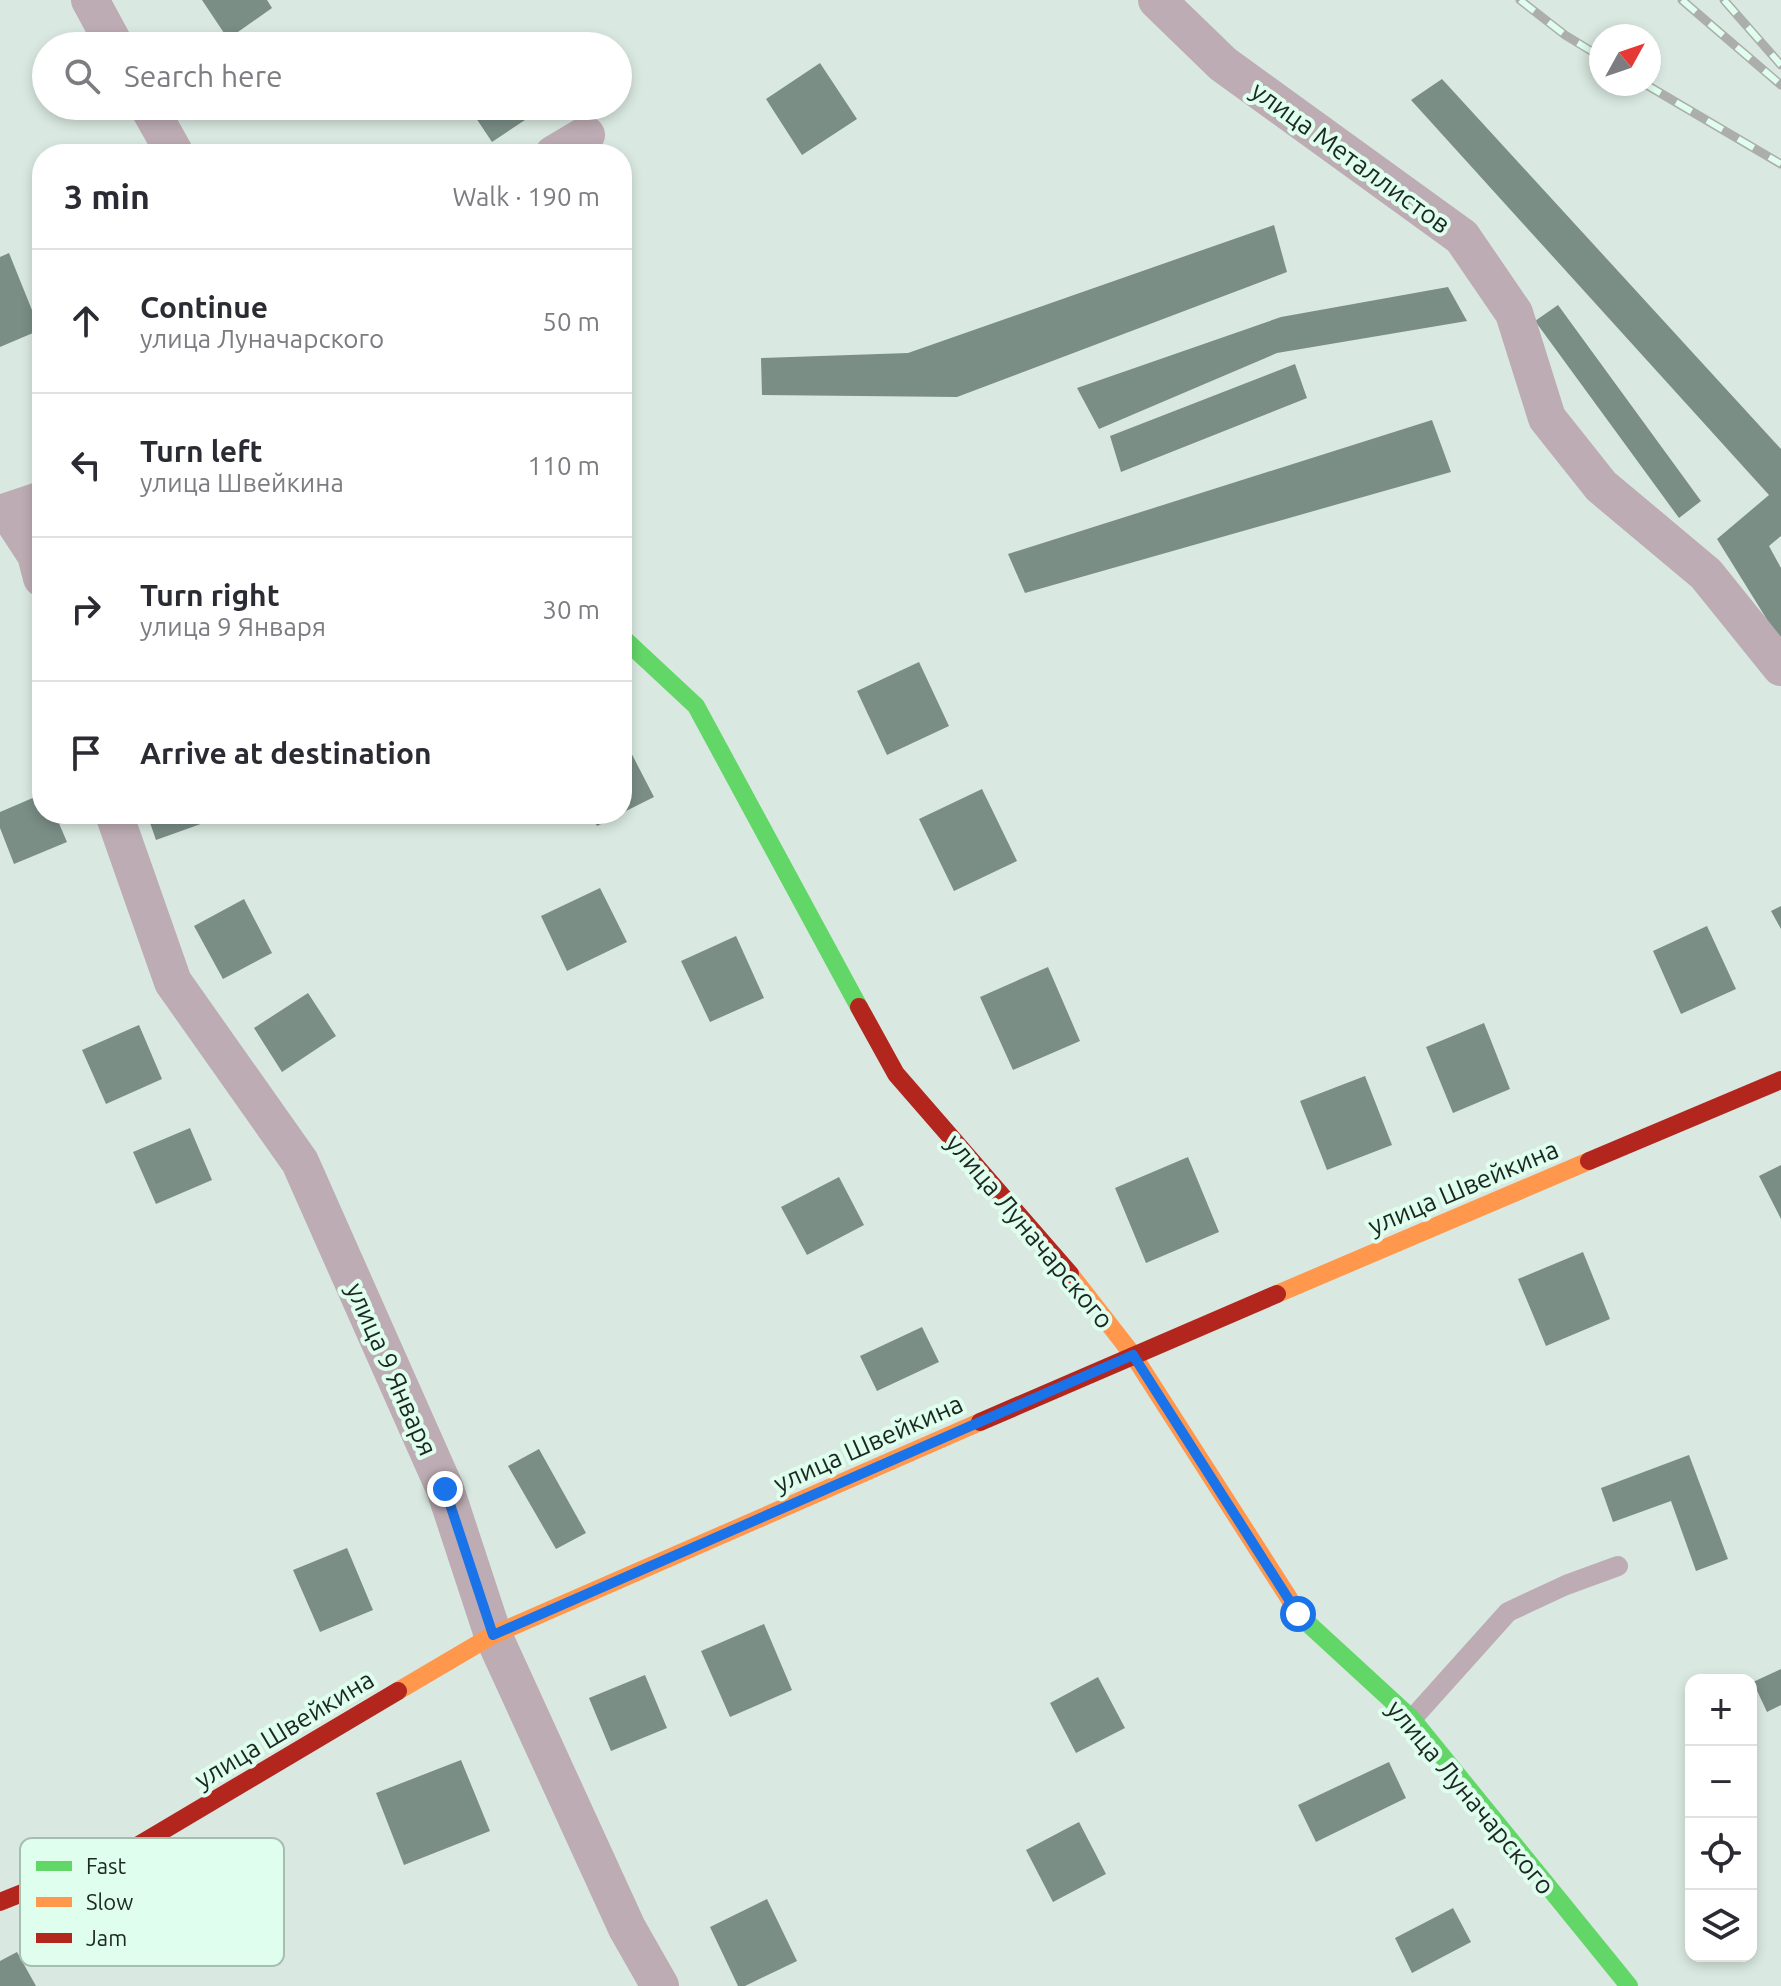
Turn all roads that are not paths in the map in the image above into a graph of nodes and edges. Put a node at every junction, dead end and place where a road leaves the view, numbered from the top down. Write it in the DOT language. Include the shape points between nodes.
graph roads {
  1 [pos="90,0"];
  2 [pos="1157,0"];
  3 [pos="107,32"];
  4 [pos="156,120"];
  5 [pos="586,135"];
  6 [pos="169,144"];
  7 [pos="571,144"];
  8 [pos="17,509"];
  9 [pos="32,545"];
  10 [pos="632,646"];
  11 [pos="1781,667"];
  12 [pos="118,824"];
  13 [pos="1781,1080"];
  14 [pos="1133,1355"];
  15 [pos="1618,1566"];
  16 [pos="493,1635"];
  17 [pos="1412,1719"];
  18 [pos="151,1838"];
  19 [pos="20,1894"];
  20 [pos="0,1902"];
  21 [pos="660,1986"];
  22 [pos="1629,1986"];
  1 -- 3 [label="street"];
  2 -- 11 [label="street, улица Металлистов" via="1223,64 1462,237 1514,313 1547,418 1601,486 1706,574"];
  4 -- 6 [label="street"];
  5 -- 7 [label="street"];
  8 -- 9 [label="street"];
  10 -- 14 [label="street, улица Луначарского" via="696,706 896,1074 1075,1280"];
  12 -- 16 [label="street, улица 9 Января" via="173,982 300,1162 445,1489"];
  13 -- 14 [label="street, улица Швейкина"];
  14 -- 16 [label="street, улица Швейкина"];
  14 -- 17 [label="street, улица Луначарского" via="1298,1614"];
  15 -- 17 [label="lane" via="1508,1612"];
  16 -- 18 [label="street, улица Швейкина"];
  16 -- 21 [label="street, улица 9 Января" via="627,1928"];
  17 -- 22 [label="street, улица Луначарского"];
  19 -- 20 [label="street, улица Швейкина"];
}
